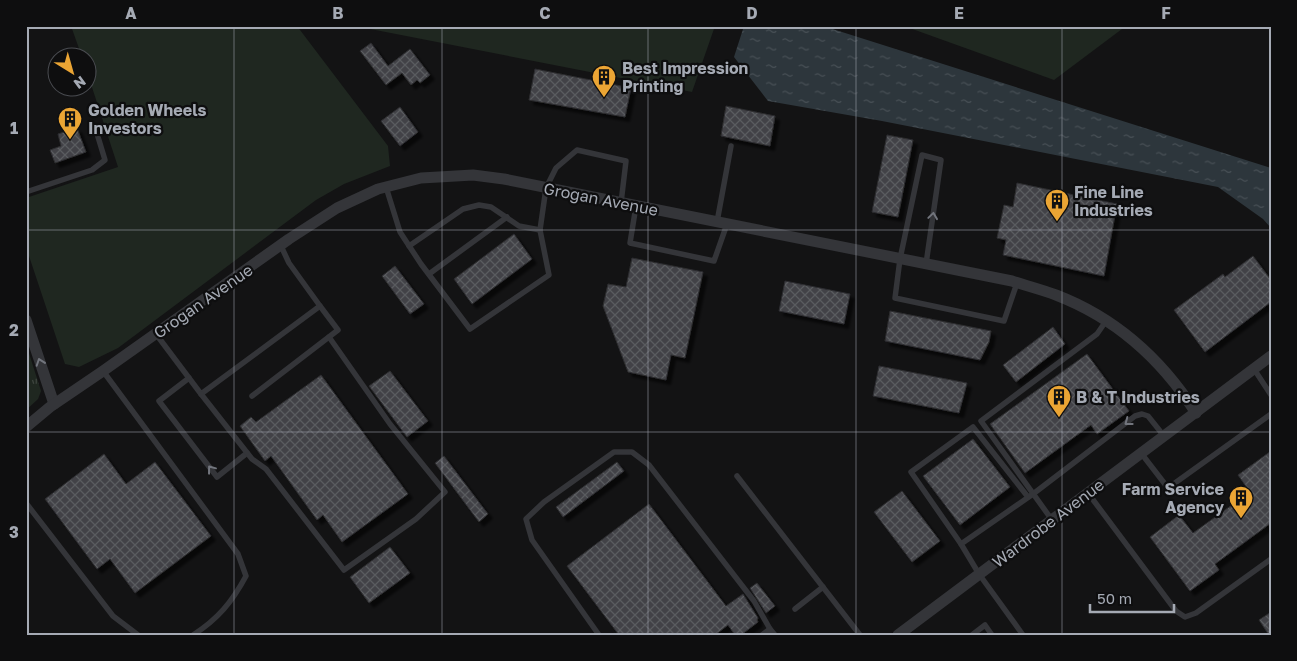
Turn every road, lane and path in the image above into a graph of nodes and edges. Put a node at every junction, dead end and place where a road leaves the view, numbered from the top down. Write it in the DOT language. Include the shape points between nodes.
graph roads {
  1 [pos="96,127"];
  2 [pos="731,146"];
  3 [pos="386,188"];
  4 [pos="546,188"];
  5 [pos="26,192"];
  6 [pos="621,203"];
  7 [pos="636,206"];
  8 [pos="507,217"];
  9 [pos="722,223"];
  10 [pos="540,230"];
  11 [pos="280,246"];
  12 [pos="410,246"];
  13 [pos="900,259"];
  14 [pos="926,264"];
  15 [pos="429,274"];
  16 [pos="1017,283"];
  17 [pos="320,306"];
  18 [pos="26,320"];
  19 [pos="1106,321"];
  20 [pos="156,334"];
  21 [pos="329,337"];
  22 [pos="1271,356"];
  23 [pos="1254,369"];
  24 [pos="104,371"];
  25 [pos="189,378"];
  26 [pos="201,394"];
  27 [pos="1271,395"];
  28 [pos="252,396"];
  29 [pos="54,404"];
  30 [pos="1196,412"];
  31 [pos="1271,414"];
  32 [pos="26,427"];
  33 [pos="1164,436"];
  34 [pos="247,453"];
  35 [pos="1141,453"];
  36 [pos="737,476"];
  37 [pos="1088,493"];
  38 [pos="1030,495"];
  39 [pos="26,503"];
  40 [pos="1052,520"];
  41 [pos="961,544"];
  42 [pos="1271,559"];
  43 [pos="979,574"];
  44 [pos="823,587"];
  45 [pos="795,609"];
  46 [pos="770,628"];
  47 [pos="138,635"];
  48 [pos="193,635"];
  49 [pos="599,635"];
  50 [pos="762,635"];
  51 [pos="775,635"];
  52 [pos="860,635"];
  53 [pos="898,635"];
  54 [pos="972,635"];
  55 [pos="992,635"];
  56 [pos="1023,635"];
  1 -- 5 [label="lane" via="105,160 92,170"];
  2 -- 9 [label="lane"];
  3 -- 4 [label="street, Grogan Avenue" via="422,178 473,175"];
  3 -- 11 [label="street, Grogan Avenue" via="337,208"];
  3 -- 12 [label="lane" via="400,232"];
  4 -- 6 [label="street, Grogan Avenue"];
  4 -- 6 [label="lane" via="556,168 577,150 626,161"];
  4 -- 10 [label="lane"];
  6 -- 7 [label="street, Grogan Avenue"];
  7 -- 9 [label="street, Grogan Avenue"];
  7 -- 9 [label="lane" via="630,243 714,261"];
  8 -- 10 [label="lane" via="519,226"];
  8 -- 12 [label="lane" via="491,207 479,205 463,209"];
  8 -- 15 [label="lane"];
  9 -- 13 [label="street, Grogan Avenue"];
  10 -- 15 [label="lane" via="549,275 470,329"];
  11 -- 17 [label="lane"];
  11 -- 20 [label="street, Grogan Avenue"];
  12 -- 15 [label="lane"];
  13 -- 14 [label="street, Grogan Avenue"];
  14 -- 13 [label="lane, one-way" via="941,160 922,155"];
  13 -- 16 [label="lane" via="894,298 1004,321"];
  14 -- 16 [label="street, Grogan Avenue"];
  16 -- 19 [label="street, Grogan Avenue" via="1057,296"];
  17 -- 21 [label="lane" via="338,330"];
  17 -- 26 [label="lane"];
  29 -- 18 [label="street, one-way"];
  19 -- 30 [label="street, Grogan Avenue" via="1151,355"];
  19 -- 38 [label="lane" via="1097,334 980,421"];
  20 -- 24 [label="street, Grogan Avenue"];
  20 -- 25 [label="lane"];
  21 -- 28 [label="lane"];
  21 -- 34 [label="lane" via="390,424 445,492 416,518 344,570 266,469"];
  22 -- 23 [label="street, Wardrobe Avenue"];
  23 -- 27 [label="lane"];
  23 -- 30 [label="street, Wardrobe Avenue"];
  24 -- 29 [label="street, Grogan Avenue"];
  24 -- 48 [label="lane" via="238,554 246,576 235,597 209,624"];
  25 -- 26 [label="lane"];
  34 -- 25 [label="lane, one-way" via="217,477 159,402"];
  26 -- 34 [label="lane"];
  29 -- 32 [label="street, Grogan Avenue"];
  30 -- 33 [label="street, Wardrobe Avenue"];
  31 -- 35 [label="lane" via="1168,488"];
  33 -- 35 [label="street, Wardrobe Avenue"];
  33 -- 38 [label="lane, one-way" via="1148,416 1135,416"];
  35 -- 37 [label="street, Wardrobe Avenue"];
  36 -- 44 [label="lane"];
  37 -- 40 [label="street, Wardrobe Avenue"];
  37 -- 42 [label="lane" via="1176,611 1185,617 1196,613"];
  38 -- 40 [label="lane"];
  38 -- 41 [label="lane"];
  38 -- 41 [label="lane" via="973,427 911,472"];
  39 -- 47 [label="lane" via="113,616"];
  40 -- 43 [label="street, Wardrobe Avenue"];
  41 -- 43 [label="lane"];
  43 -- 53 [label="street, Wardrobe Avenue"];
  43 -- 56 [label="lane"];
  44 -- 45 [label="lane"];
  44 -- 52 [label="lane"];
  46 -- 49 [label="lane" via="754,601 649,465 632,452 614,452 544,502 526,519 532,540"];
  46 -- 50 [label="lane"];
  46 -- 51 [label="lane"];
  54 -- 55 [label="lane" via="985,625"];
}
